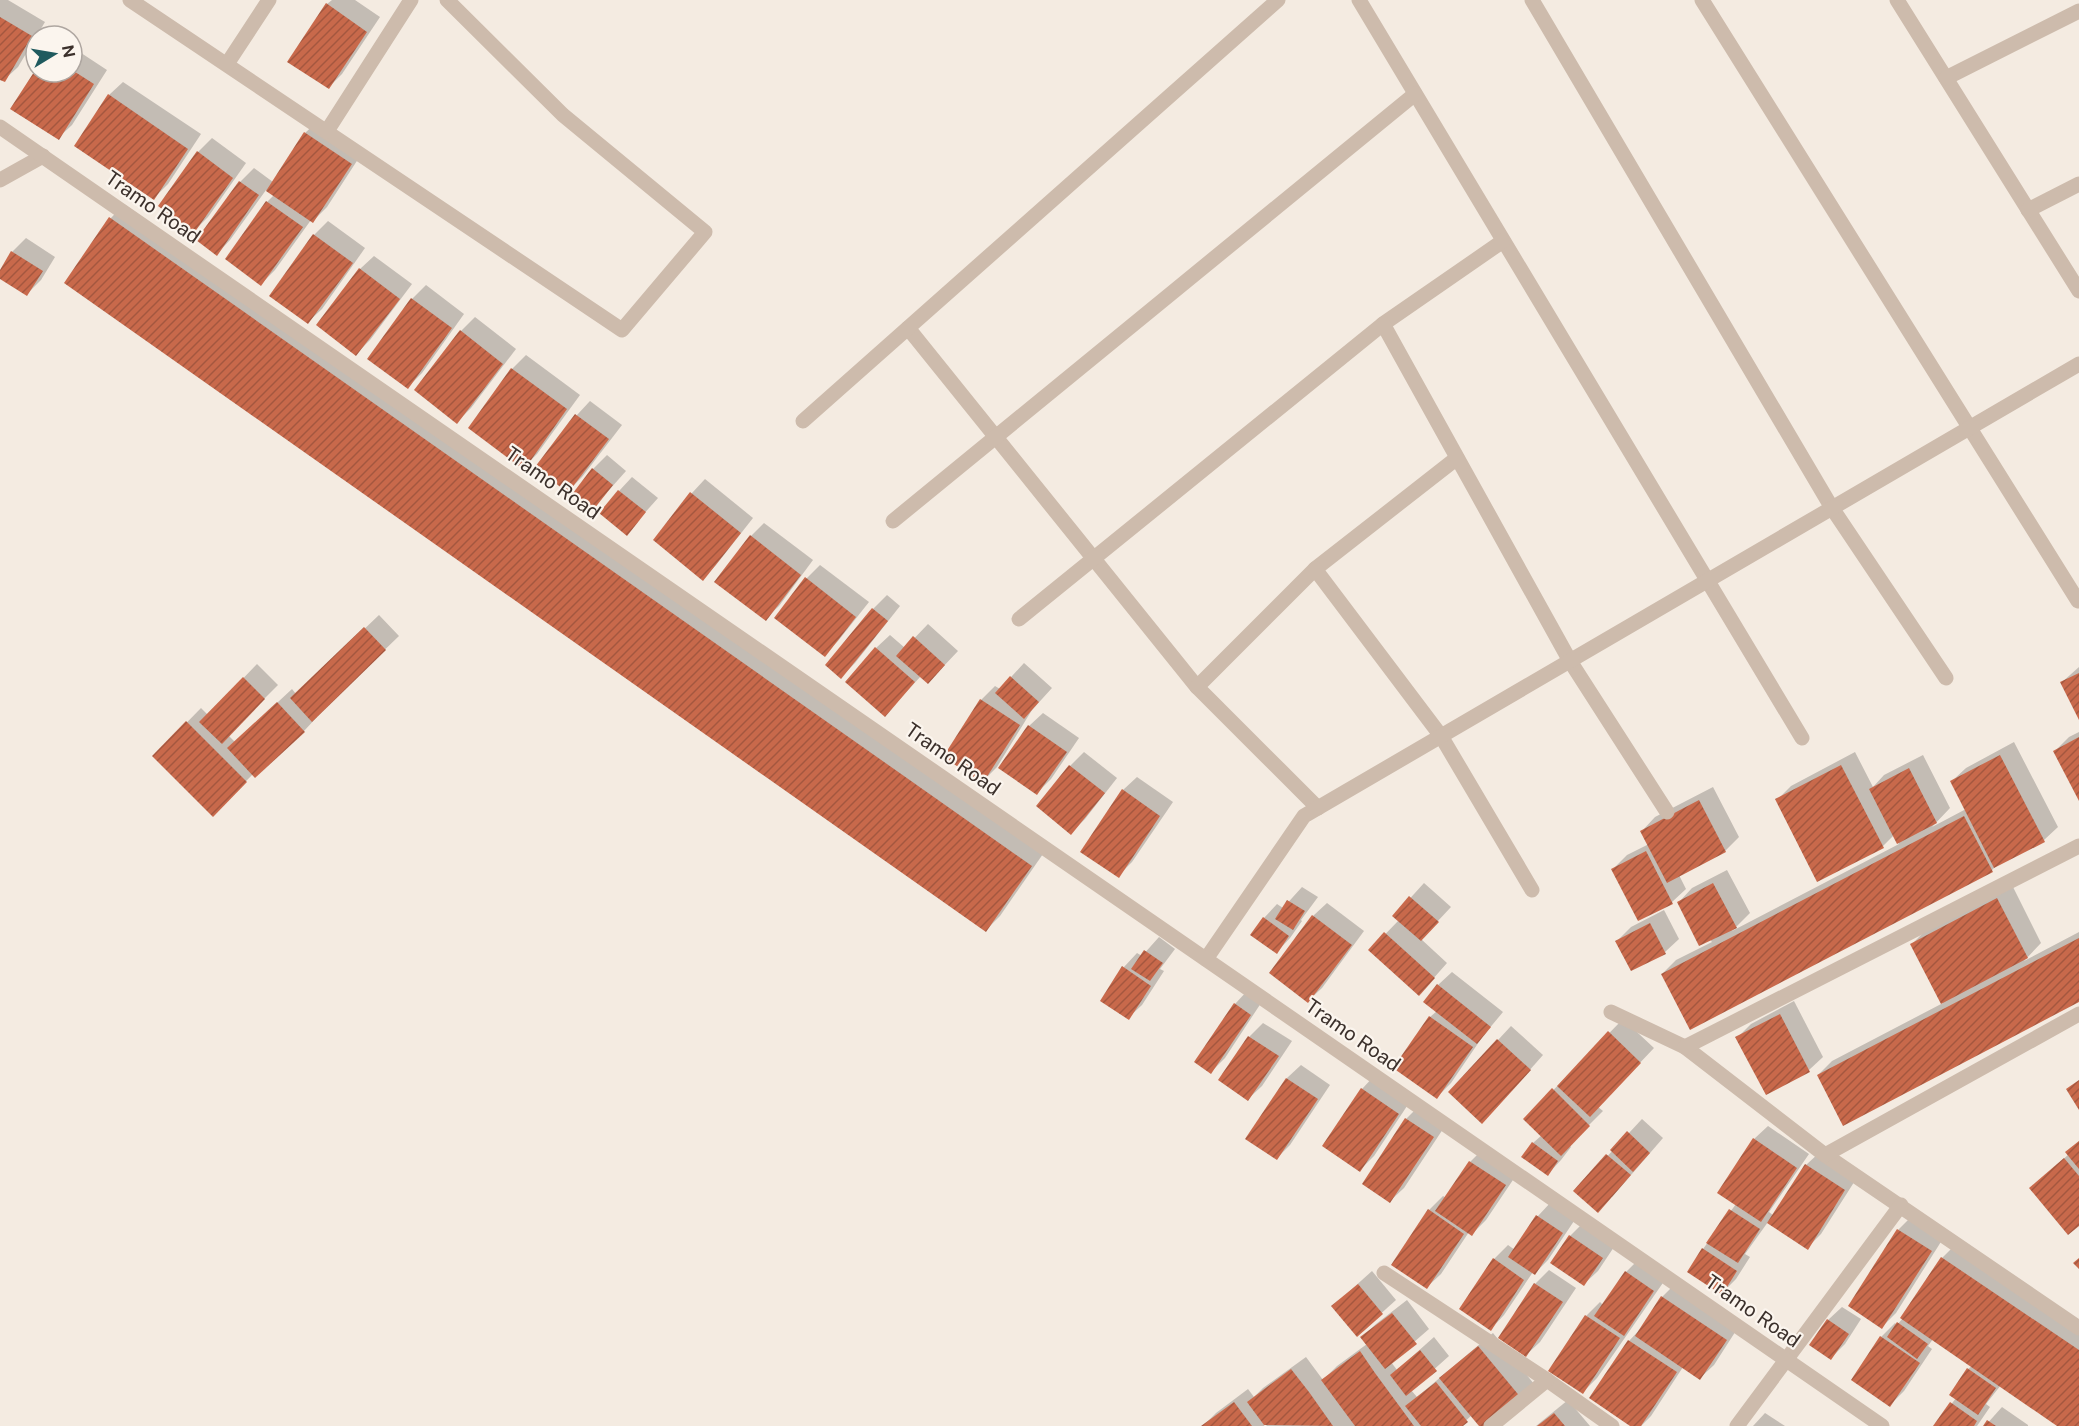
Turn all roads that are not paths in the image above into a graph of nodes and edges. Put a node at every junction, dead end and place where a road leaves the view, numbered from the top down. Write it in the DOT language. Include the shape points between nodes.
graph roads {
  1 [pos="130,0"];
  2 [pos="269,0"];
  3 [pos="411,0"];
  4 [pos="447,0"];
  5 [pos="1278,0"];
  6 [pos="1359,0"];
  7 [pos="1532,0"];
  8 [pos="1702,0"];
  9 [pos="1897,0"];
  10 [pos="2079,11"];
  11 [pos="227,64"];
  12 [pos="1946,78"];
  13 [pos="1415,94"];
  14 [pos="0,127"];
  15 [pos="327,131"];
  16 [pos="43,156"];
  17 [pos="0,180"];
  18 [pos="2079,184"];
  19 [pos="2028,210"];
  20 [pos="1503,241"];
  21 [pos="2079,291"];
  22 [pos="1383,324"];
  23 [pos="908,328"];
  24 [pos="2079,364"];
  25 [pos="803,421"];
  26 [pos="1971,427"];
  27 [pos="997,436"];
  28 [pos="1457,458"];
  29 [pos="1832,508"];
  30 [pos="893,521"];
  31 [pos="1094,559"];
  32 [pos="1315,569"];
  33 [pos="1707,581"];
  34 [pos="2078,601"];
  35 [pos="1019,619"];
  36 [pos="1570,661"];
  37 [pos="1946,678"];
  38 [pos="1197,687"];
  39 [pos="1441,736"];
  40 [pos="1802,738"];
  41 [pos="1318,808"];
  42 [pos="1667,812"];
  43 [pos="2079,846"];
  44 [pos="1532,890"];
  45 [pos="1206,959"];
  46 [pos="1611,1012"];
  47 [pos="2079,1014"];
  48 [pos="1685,1047"];
  49 [pos="1825,1155"];
  50 [pos="1901,1206"];
  51 [pos="1384,1273"];
  52 [pos="2079,1328"];
  53 [pos="1787,1361"];
  54 [pos="1547,1380"];
  55 [pos="1491,1426"];
  56 [pos="1612,1426"];
  57 [pos="1737,1426"];
  58 [pos="1882,1426"];
  1 -- 11 [label="street"];
  2 -- 11 [label="street"];
  3 -- 15 [label="street"];
  4 -- 15 [label="street" via="563,115 705,232 622,330"];
  5 -- 23 [label="street"];
  6 -- 13 [label="street"];
  7 -- 29 [label="street"];
  8 -- 26 [label="street"];
  9 -- 12 [label="street"];
  10 -- 12 [label="street"];
  11 -- 15 [label="street"];
  12 -- 19 [label="street"];
  13 -- 20 [label="street"];
  13 -- 27 [label="street"];
  14 -- 16 [label="street, Tramo Road"];
  16 -- 17 [label="street"];
  16 -- 45 [label="street, Tramo Road"];
  18 -- 19 [label="street"];
  19 -- 21 [label="street"];
  20 -- 22 [label="street"];
  20 -- 33 [label="street"];
  22 -- 28 [label="street"];
  22 -- 31 [label="street"];
  23 -- 25 [label="street"];
  23 -- 27 [label="street"];
  24 -- 26 [label="street"];
  26 -- 29 [label="street"];
  26 -- 34 [label="street"];
  27 -- 30 [label="street"];
  27 -- 31 [label="street"];
  28 -- 32 [label="street"];
  28 -- 36 [label="street"];
  29 -- 33 [label="street"];
  29 -- 37 [label="street"];
  31 -- 35 [label="street"];
  31 -- 38 [label="street"];
  32 -- 38 [label="street"];
  32 -- 39 [label="street"];
  33 -- 36 [label="street"];
  33 -- 40 [label="street"];
  36 -- 39 [label="street"];
  36 -- 42 [label="street"];
  38 -- 41 [label="street"];
  39 -- 41 [label="street"];
  39 -- 44 [label="street"];
  41 -- 45 [label="street" via="1304,816"];
  43 -- 48 [label="street"];
  45 -- 53 [label="street, Tramo Road"];
  46 -- 48 [label="street"];
  47 -- 49 [label="street"];
  48 -- 49 [label="street"];
  49 -- 50 [label="street"];
  50 -- 52 [label="street"];
  50 -- 53 [label="street"];
  51 -- 54 [label="street"];
  53 -- 57 [label="street"];
  53 -- 58 [label="street, Tramo Road"];
  54 -- 55 [label="street"];
  54 -- 56 [label="street"];
}
